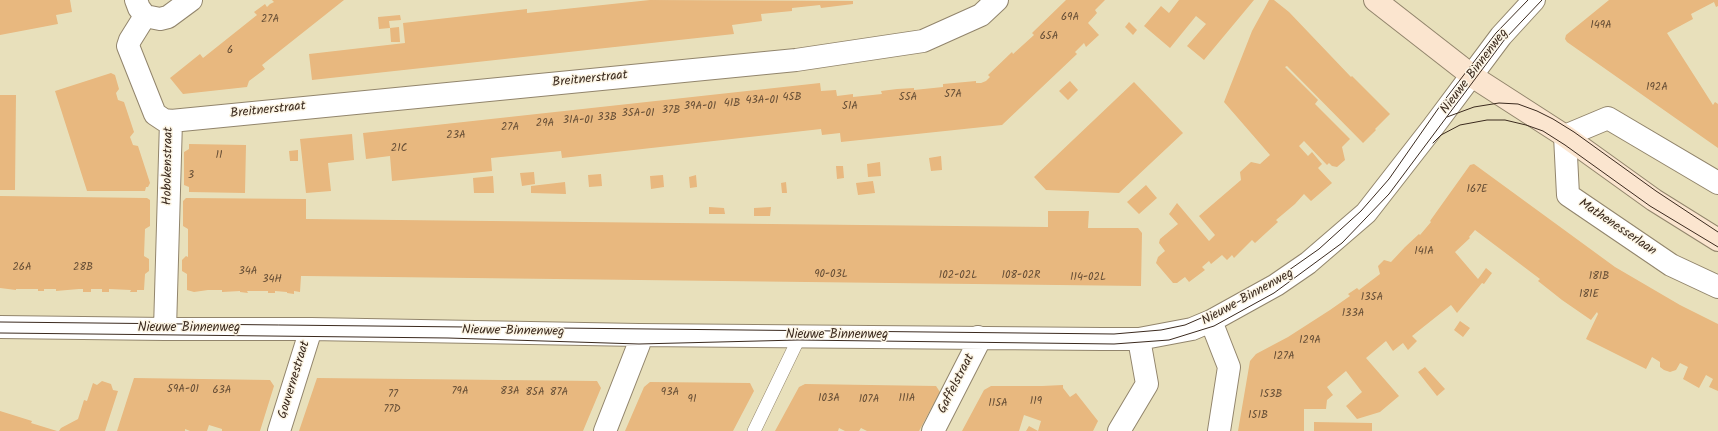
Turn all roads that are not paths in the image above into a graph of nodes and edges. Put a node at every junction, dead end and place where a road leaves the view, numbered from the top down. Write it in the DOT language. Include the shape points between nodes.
graph roads {
  1 [pos="191,0"];
  2 [pos="997,0"];
  3 [pos="1375,0"];
  4 [pos="1534,0"];
  5 [pos="140,8"];
  6 [pos="1471,74"];
  7 [pos="171,121"];
  8 [pos="1565,136"];
  9 [pos="1718,183"];
  10 [pos="1718,240"];
  11 [pos="1718,287"];
  12 [pos="1211,321"];
  13 [pos="0,327"];
  14 [pos="165,329"];
  15 [pos="311,329"];
  16 [pos="639,335"];
  17 [pos="798,335"];
  18 [pos="978,336"];
  19 [pos="1139,339"];
  20 [pos="279,431"];
  21 [pos="605,431"];
  22 [pos="754,431"];
  23 [pos="933,431"];
  24 [pos="1120,431"];
  25 [pos="1219,431"];
  1 -- 5 [label="street" via="168,17 160,19"];
  2 -- 7 [label="street, Breitnerstraat" via="982,15 923,41 878,48 796,60"];
  3 -- 6 [label="street"];
  4 -- 6 [label="street, Nieuwe Binnenweg"];
  5 -- 7 [label="street, Hobokenstraat" via="128,46 155,114"];
  6 -- 8 [label="street"];
  6 -- 12 [label="street, Nieuwe Binnenweg" via="1366,213 1308,263 1276,285"];
  7 -- 14 [label="street, Hobokenstraat"];
  8 -- 9 [label="street" via="1608,118"];
  8 -- 10 [label="street" via="1654,200"];
  8 -- 11 [label="street, Mathenesserlaan" via="1568,195 1671,265"];
  12 -- 19 [label="street, Nieuwe Binnenweg" via="1192,329"];
  12 -- 25 [label="street" via="1229,367"];
  13 -- 14 [label="street, Nieuwe Binnenweg"];
  14 -- 15 [label="street, Nieuwe Binnenweg"];
  15 -- 16 [label="street, Nieuwe Binnenweg"];
  15 -- 20 [label="street, Gouvernestraat"];
  16 -- 17 [label="street, Nieuwe Binnenweg"];
  16 -- 21 [label="street" via="639,344"];
  17 -- 18 [label="street, Nieuwe Binnenweg"];
  17 -- 22 [label="lane" via="798,340"];
  18 -- 19 [label="street, Nieuwe Binnenweg"];
  18 -- 23 [label="street, Gaffelstraat" via="978,343"];
  19 -- 24 [label="street" via="1147,384"];
}
